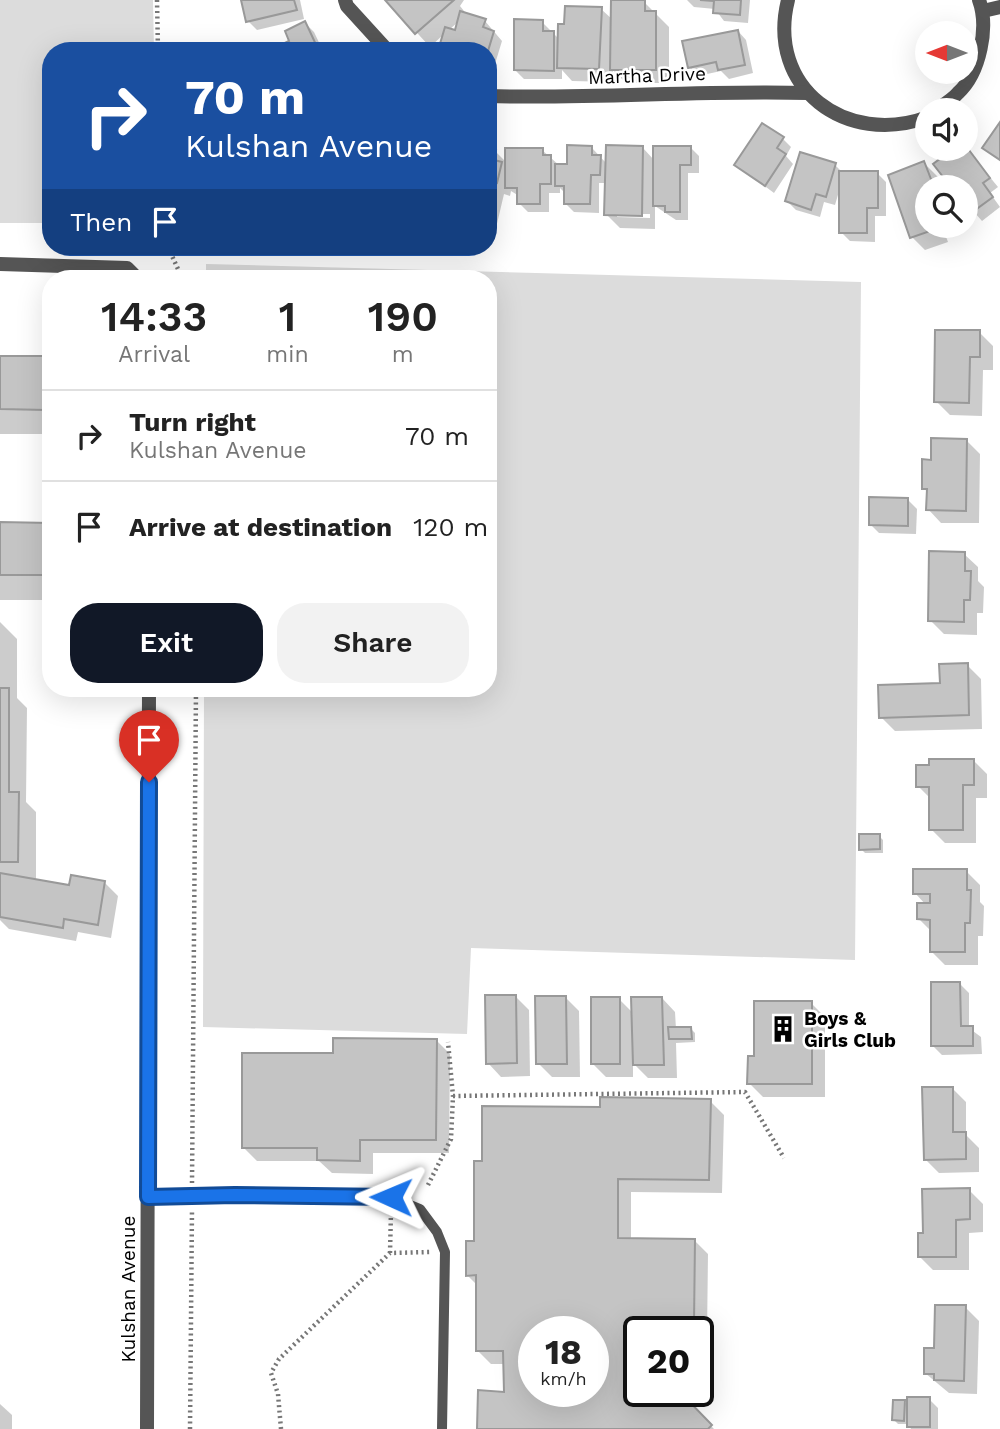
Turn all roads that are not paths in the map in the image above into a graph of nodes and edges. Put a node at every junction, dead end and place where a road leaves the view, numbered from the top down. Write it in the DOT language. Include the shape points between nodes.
graph roads {
  1 [pos="345,0"];
  2 [pos="788,0"];
  3 [pos="981,6"];
  4 [pos="1000,7"];
  5 [pos="380,42"];
  6 [pos="808,93"];
  7 [pos="497,96"];
  8 [pos="952,98"];
  9 [pos="915,120"];
  10 [pos="0,264"];
  11 [pos="88,270"];
  12 [pos="149,697"];
  13 [pos="148,1197"];
  14 [pos="147,1429"];
  15 [pos="442,1429"];
  1 -- 5 [label="street"];
  2 -- 6 [label="street" via="783,21 788,59"];
  3 -- 4 [label="street"];
  3 -- 8 [label="street" via="980,54 960,92"];
  6 -- 7 [label="street, Martha Drive"];
  6 -- 9 [label="street" via="842,119 884,127"];
  10 -- 11 [label="street"];
  12 -- 13 [label="street, Kulshan Avenue"];
  13 -- 14 [label="street, Kulshan Avenue"];
  13 -- 15 [label="lane" via="391,1197 420,1209 437,1232 444,1252"];
}
